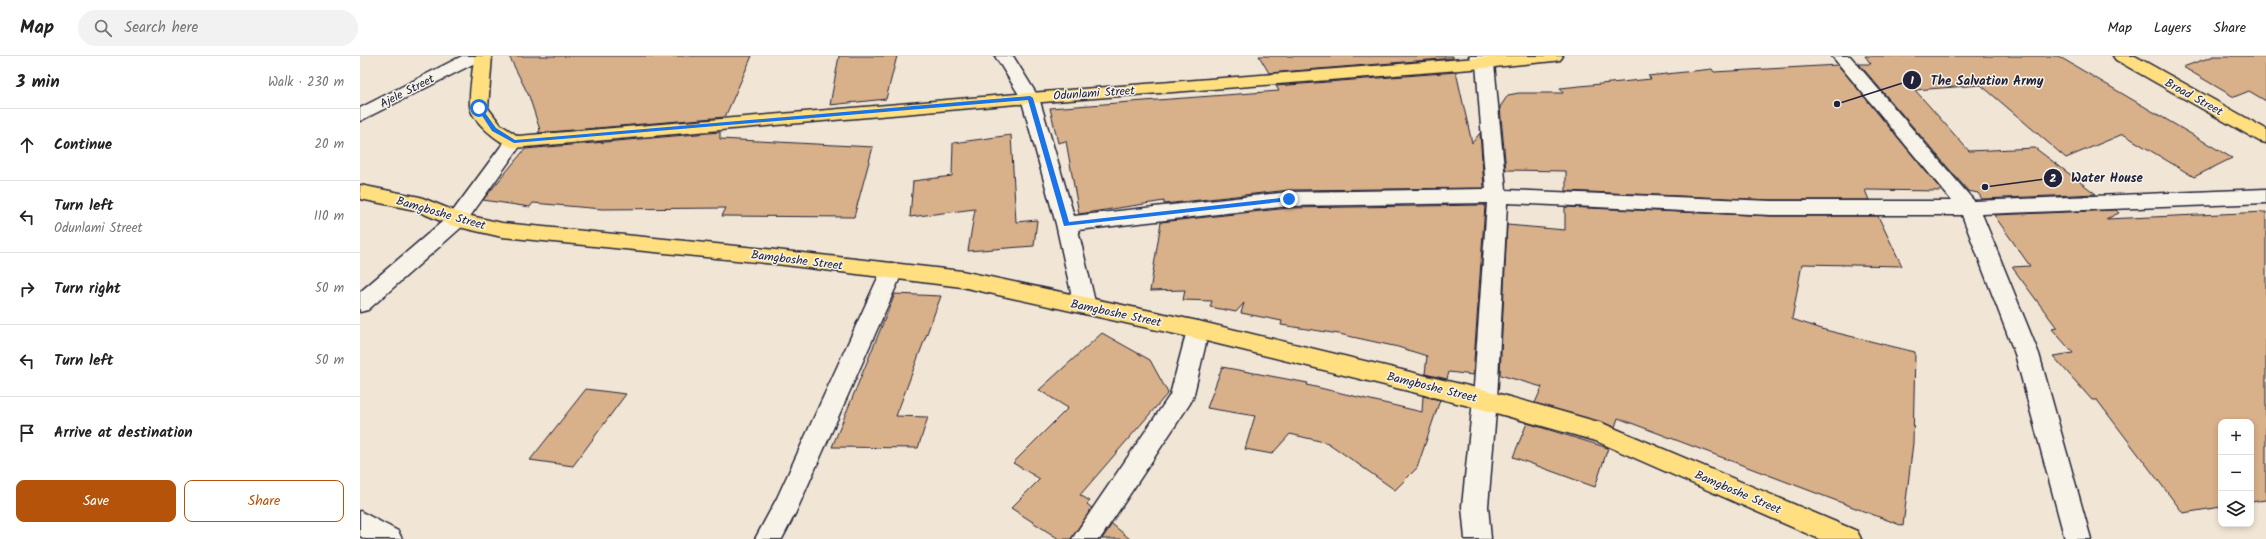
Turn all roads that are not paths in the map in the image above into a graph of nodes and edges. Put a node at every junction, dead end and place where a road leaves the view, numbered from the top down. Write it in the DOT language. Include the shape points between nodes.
graph roads {
  1 [pos="474,56"];
  2 [pos="483,56"];
  3 [pos="1004,56"];
  4 [pos="1554,56"];
  5 [pos="1841,56"];
  6 [pos="2122,56"];
  7 [pos="1481,60"];
  8 [pos="1030,98"];
  9 [pos="360,115"];
  10 [pos="2266,137"];
  11 [pos="514,142"];
  12 [pos="360,192"];
  13 [pos="1497,196"];
  14 [pos="2266,196"];
  15 [pos="1969,208"];
  16 [pos="457,220"];
  17 [pos="1066,224"];
  18 [pos="892,271"];
  19 [pos="360,304"];
  20 [pos="1085,306"];
  21 [pos="1198,330"];
  22 [pos="1485,400"];
  23 [pos="360,523"];
  24 [pos="389,539"];
  25 [pos="768,539"];
  26 [pos="1085,539"];
  27 [pos="1478,539"];
  28 [pos="1848,539"];
  29 [pos="2078,539"];
  1 -- 9 [label="street, Ajele Street"];
  2 -- 11 [label="main road" via="479,108 494,129"];
  3 -- 8 [label="street"];
  4 -- 7 [label="main road, Odunlami Street"];
  5 -- 15 [label="street"];
  6 -- 10 [label="main road, Broad Street"];
  7 -- 8 [label="main road, Odunlami Street"];
  7 -- 13 [label="street"];
  8 -- 11 [label="main road, Odunlami Street"];
  8 -- 17 [label="street"];
  11 -- 16 [label="street"];
  12 -- 16 [label="main road, Bamgboshe Street" via="420,204"];
  13 -- 15 [label="street" via="1771,208"];
  13 -- 17 [label="street" via="1289,199"];
  13 -- 22 [label="street"];
  14 -- 15 [label="street"];
  15 -- 29 [label="street" via="2027,354"];
  16 -- 18 [label="main road, Bamgboshe Street" via="502,230"];
  16 -- 19 [label="street"];
  17 -- 20 [label="street"];
  18 -- 20 [label="main road, Bamgboshe Street" via="962,279"];
  18 -- 25 [label="street" via="787,504"];
  20 -- 21 [label="main road, Bamgboshe Street"];
  21 -- 22 [label="main road, Bamgboshe Street"];
  21 -- 26 [label="street" via="1181,398"];
  22 -- 27 [label="street" via="1475,506"];
  22 -- 28 [label="main road, Bamgboshe Street" via="1602,433"];
  23 -- 24 [label="street"];
}
